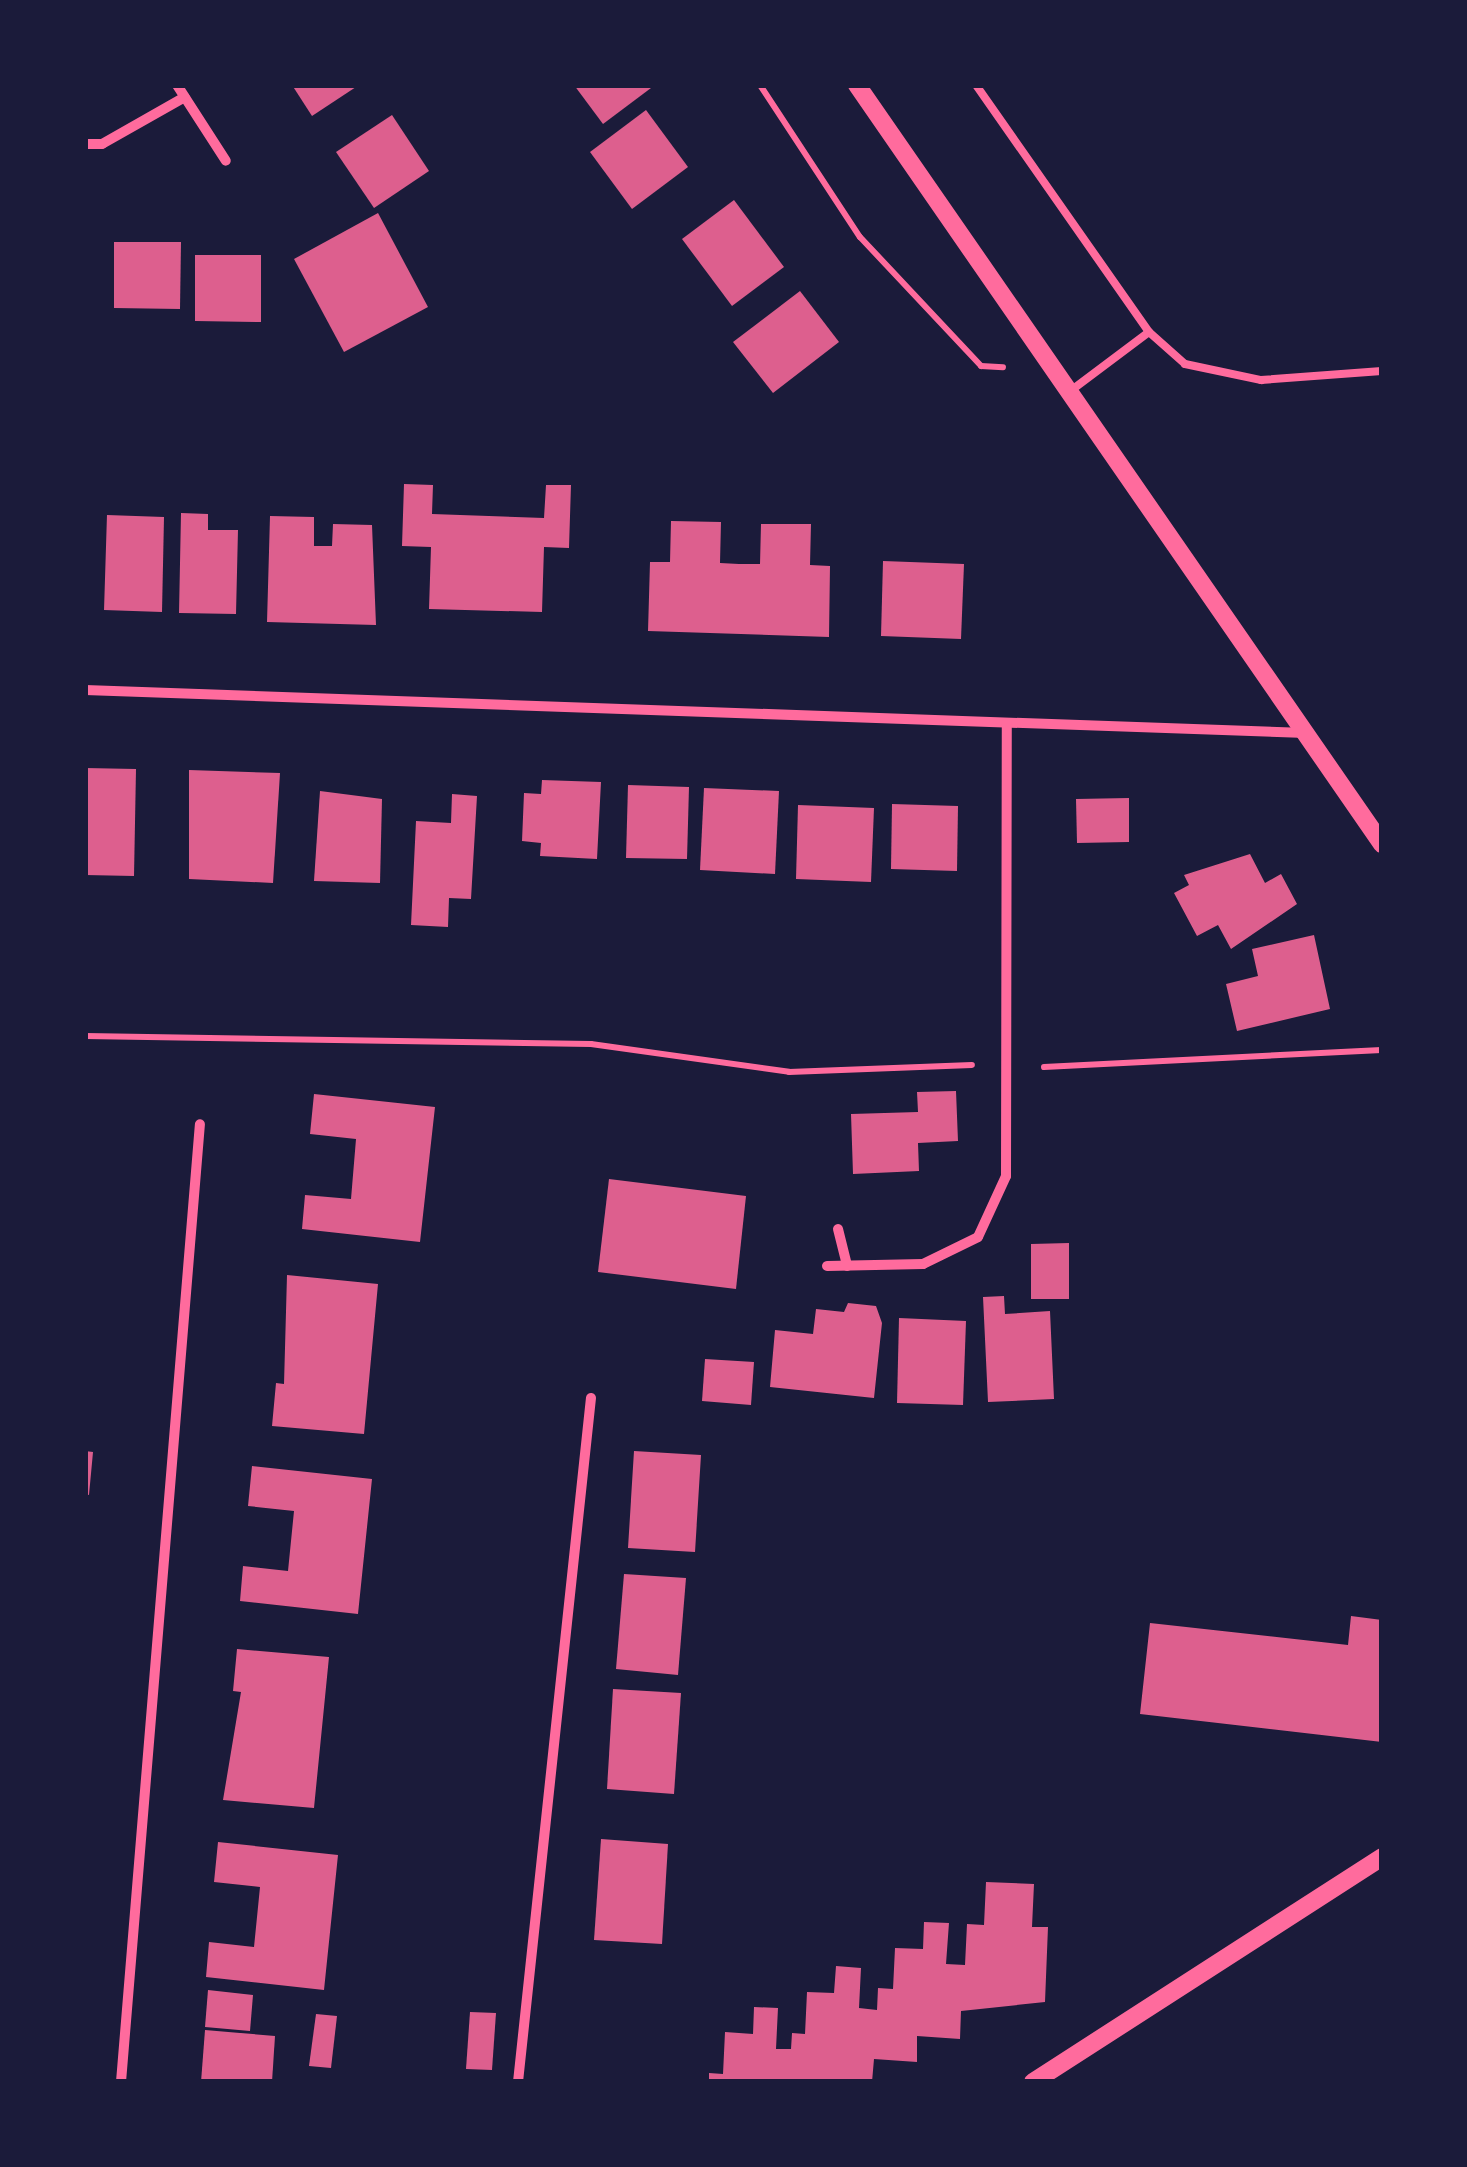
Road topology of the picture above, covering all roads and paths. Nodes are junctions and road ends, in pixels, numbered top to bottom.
1 (177, 85) edge
2 (760, 85) edge
3 (857, 85) edge
4 (976, 85) edge
5 (185, 97) junction
6 (85, 144) edge
7 (226, 161) dead end
8 (1148, 332) junction
9 (1054, 368) junction
10 (1382, 371) edge
11 (1069, 392) junction
12 (85, 690) edge
13 (1007, 723) junction
14 (1312, 733) junction
15 (1382, 844) edge
16 (85, 1036) edge
17 (1382, 1050) edge
18 (1003, 1064) junction
19 (200, 1124) dead end
20 (838, 1229) dead end
21 (827, 1266) dead end
22 (846, 1266) junction
23 (591, 1398) dead end
24 (1382, 1857) edge
25 (1045, 2078) edge
26 (121, 2082) edge
27 (518, 2082) edge

1 - 5 street
2 - 9 path
3 - 9 street
4 - 8 lane
5 - 6 street
5 - 7 street
8 - 10 lane
8 - 11 lane
9 - 11 street
11 - 14 street
12 - 13 street
13 - 14 street
13 - 18 street
14 - 15 street
16 - 18 path
17 - 18 path
18 - 22 street
19 - 26 street
20 - 22 street
21 - 22 street
23 - 27 street
24 - 25 street

